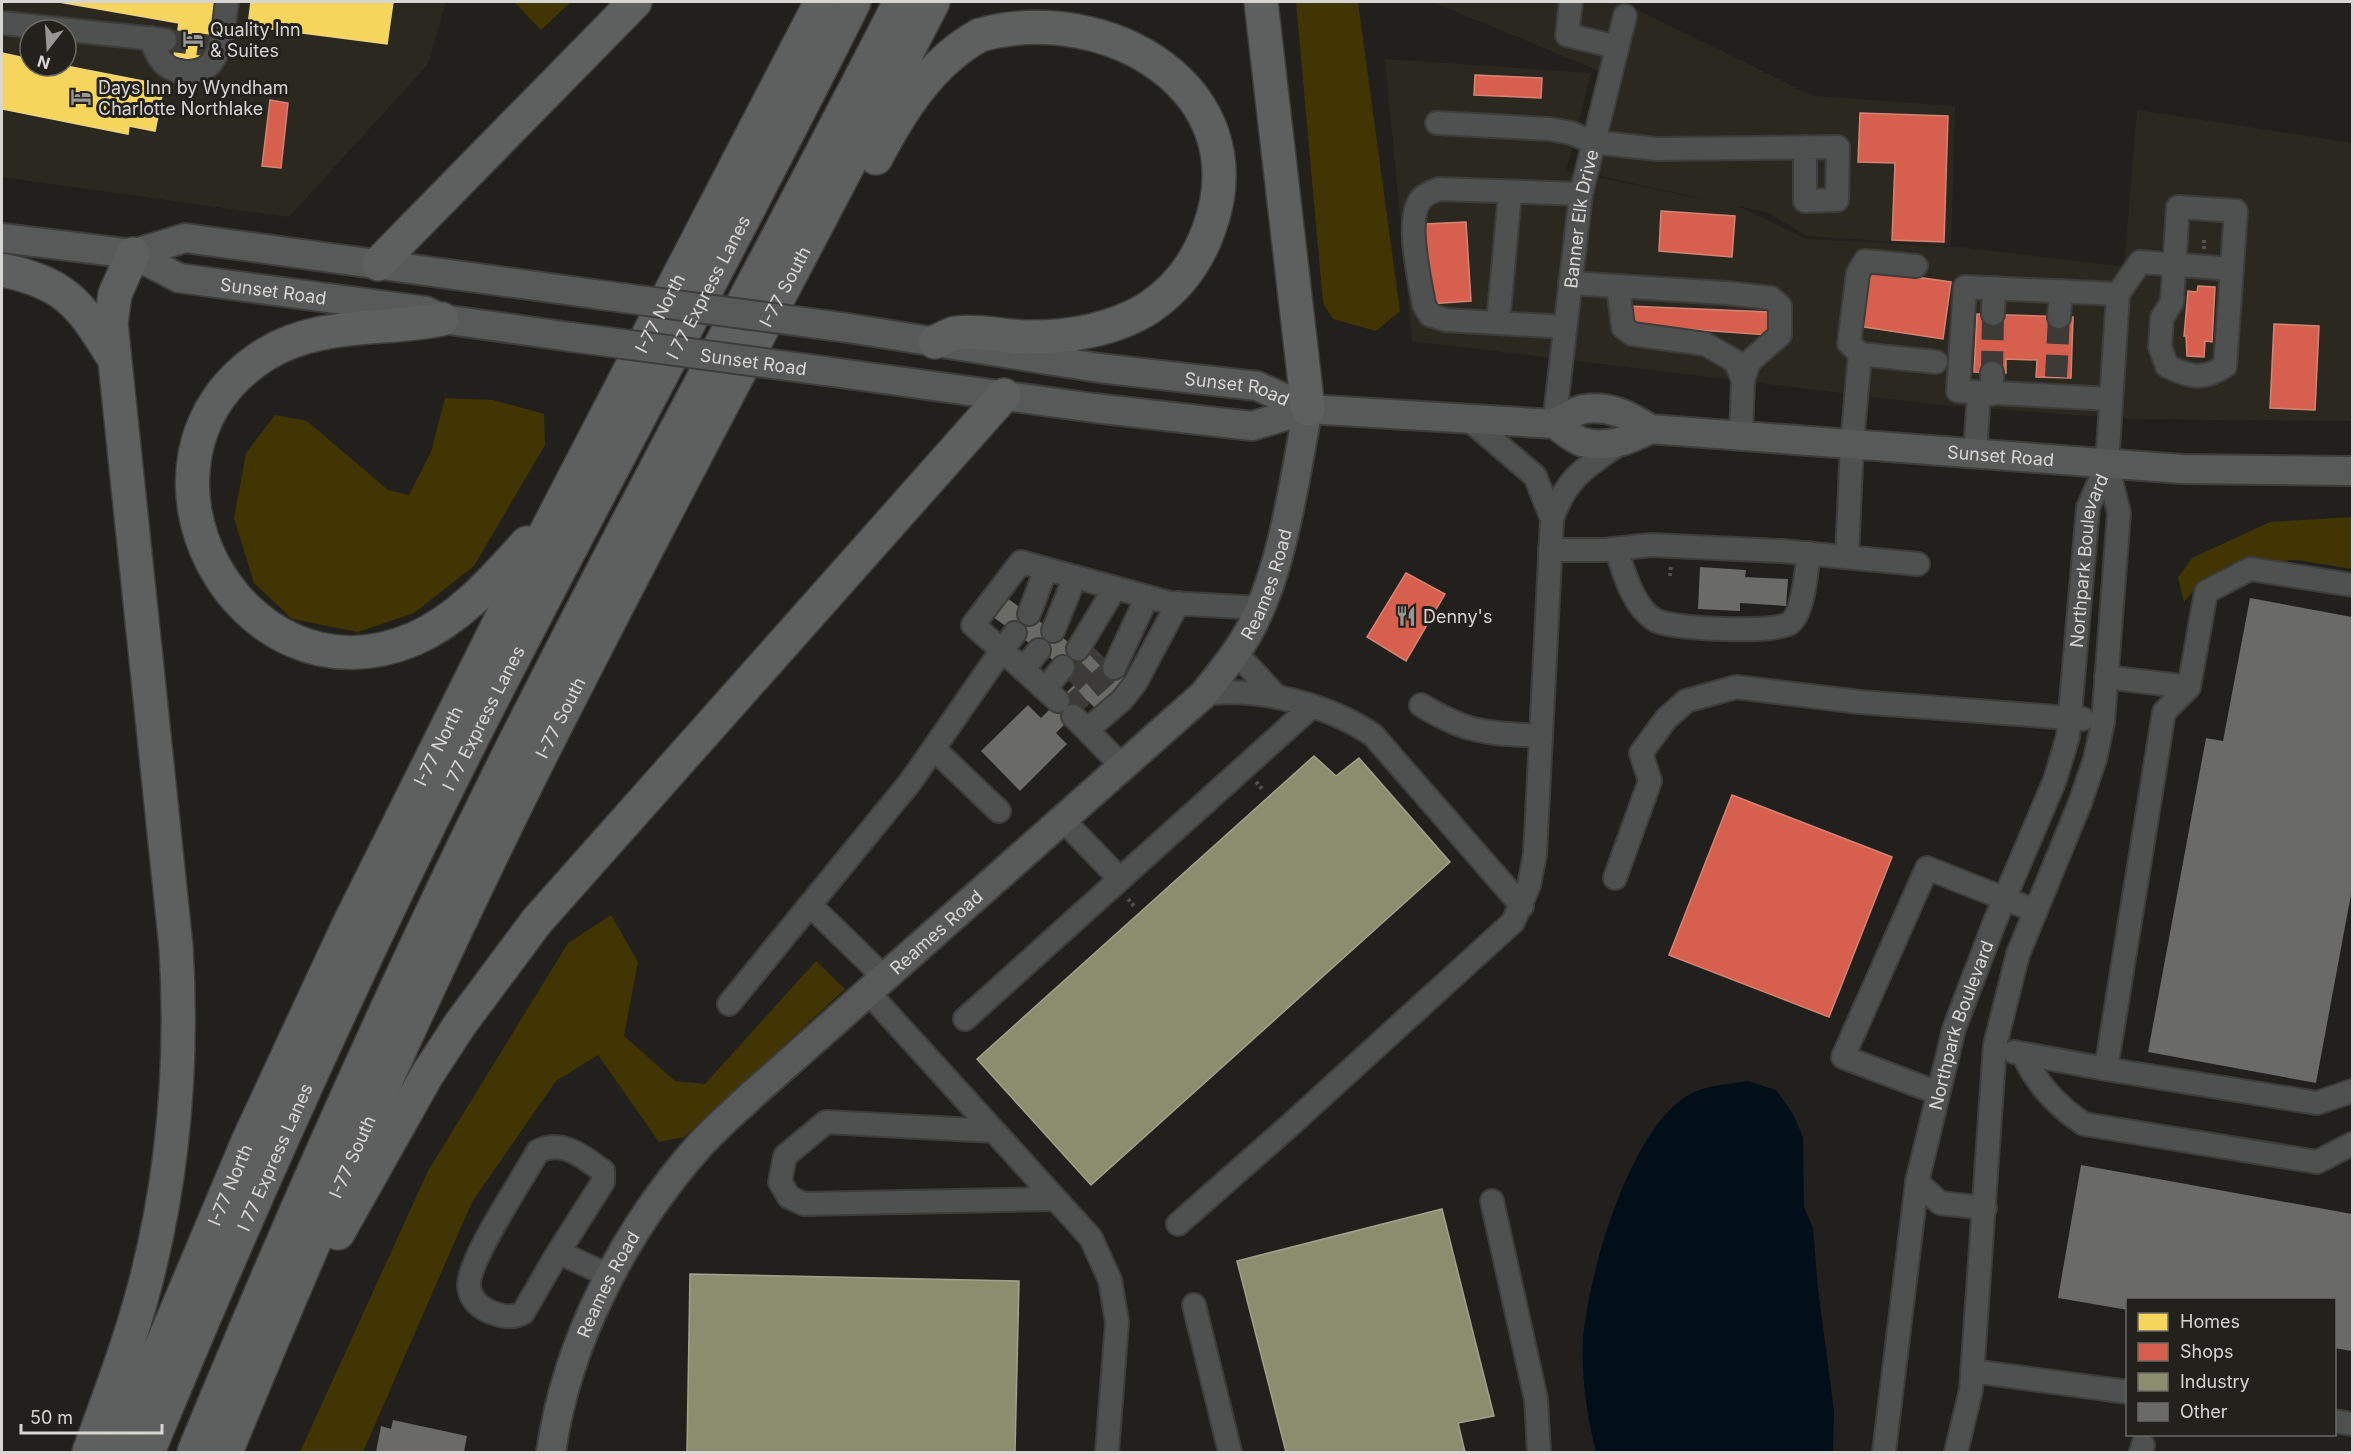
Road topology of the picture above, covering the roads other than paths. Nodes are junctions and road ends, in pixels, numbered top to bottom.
1 (227, 2) edge
2 (635, 2) edge
3 (822, 2) edge
4 (854, 2) edge
5 (900, 2) edge
6 (933, 2) edge
7 (1261, 2) edge
8 (1570, 2) edge
9 (1625, 16) dead end
10 (2, 23) edge
11 (1617, 47) junction
12 (1437, 123) dead end
13 (1592, 142) junction
14 (1805, 147) dead end
15 (1510, 193) junction
16 (1581, 194) junction
17 (818, 218) junction
18 (2, 238) edge
19 (133, 254) junction
20 (378, 264) junction
21 (2174, 265) junction
22 (1916, 266) dead end
23 (2, 270) edge
24 (2231, 280) junction
25 (1570, 284) junction
26 (1618, 286) junction
27 (1994, 288) junction
28 (2061, 291) junction
29 (2118, 294) junction
30 (1993, 314) tunnel mouth
31 (2059, 317) tunnel mouth
32 (442, 319) junction
33 (1498, 323) junction
34 (1565, 327) junction
35 (935, 342) junction
36 (1860, 354) junction
37 (114, 358) junction
38 (1936, 362) dead end
39 (1743, 380) junction
40 (1988, 387) junction
41 (1004, 395) junction
42 (2111, 399) junction
43 (1308, 409) junction
44 (1467, 418) junction
45 (1554, 424) junction
46 (1650, 429) junction
47 (1741, 436) junction
48 (1620, 444) junction
49 (1852, 444) junction
50 (1975, 454) junction
51 (2107, 464) junction
52 (2352, 471) edge
53 (557, 511) junction
54 (1552, 519) junction
55 (1616, 549) junction
56 (1550, 550) junction
57 (1809, 553) junction
58 (1847, 557) junction
59 (1918, 564) dead end
60 (1046, 569) junction
61 (1075, 577) junction
62 (2352, 585) edge
63 (1115, 588) junction
64 (1148, 597) junction
65 (1178, 603) junction
66 (1260, 608) junction
67 (1029, 614) dead end
68 (1053, 631) dead end
69 (1009, 641) junction
70 (1078, 649) tunnel mouth
71 (1039, 650) dead end
72 (1236, 653) junction
73 (1107, 661) tunnel mouth
74 (1024, 668) junction
75 (2106, 677) junction
76 (2189, 687) junction
77 (1204, 694) junction
78 (1276, 696) junction
79 (1065, 697) junction
80 (1421, 705) dead end
81 (1310, 708) junction
82 (2070, 717) junction
83 (2103, 722) junction
84 (1541, 736) junction
85 (934, 749) junction
86 (1123, 767) junction
87 (999, 811) dead end
88 (1063, 820) junction
89 (1615, 878) dead end
90 (1120, 879) junction
91 (2005, 898) junction
92 (810, 905) junction
93 (1522, 906) junction
94 (2036, 911) junction
95 (877, 985) junction
96 (729, 1004) dead end
97 (965, 1019) dead end
98 (1995, 1045) junction
99 (2024, 1056) junction
100 (2106, 1069) junction
101 (2352, 1091) edge
102 (1938, 1093) junction
103 (994, 1131) junction
104 (2352, 1144) edge
105 (1917, 1182) junction
106 (1056, 1199) junction
107 (1492, 1201) dead end
108 (1985, 1208) junction
109 (1178, 1224) dead end
110 (556, 1256) junction
111 (610, 1276) junction
112 (1194, 1305) dead end
113 (1972, 1371) junction
114 (258, 1373) junction
115 (2126, 1392) edge
116 (2336, 1421) edge
117 (2352, 1424) edge
118 (89, 1452) edge
119 (117, 1452) edge
120 (148, 1452) edge
121 (194, 1452) edge
122 (226, 1452) edge
123 (551, 1452) edge
124 (1107, 1452) edge
125 (1230, 1452) edge
126 (1539, 1452) edge
127 (1884, 1452) edge
128 (1956, 1452) edge

1 - 10 street
2 - 20 highway
3 - 53 highway, I-77 North
4 - 120 highway, I 77 Express Lanes
5 - 121 highway
6 - 17 highway, I-77 South
7 - 43 highway
8 - 11 street
9 - 11 street, Banner Elk Drive
11 - 13 street, Banner Elk Drive
12 - 13 street
13 - 14 street
13 - 16 street, Banner Elk Drive
15 - 16 street
15 - 33 street
15 - 33 street
16 - 25 street, Banner Elk Drive
17 - 35 highway
17 - 114 highway, I-77 South
18 - 19 main road, Sunset Road
19 - 20 main road, Sunset Road
19 - 32 main road, Sunset Road
19 - 37 highway
20 - 35 main road, Sunset Road, bridge
21 - 24 street
21 - 24 street
21 - 24 street
21 - 29 street
22 - 36 street
23 - 37 highway
25 - 26 street
25 - 34 street, Banner Elk Drive
26 - 39 street
26 - 39 street
27 - 28 street
27 - 30 street
27 - 40 street
28 - 29 street
28 - 31 street
29 - 42 street
32 - 41 main road, Sunset Road, bridge
32 - 53 highway
33 - 34 street
34 - 45 street, Banner Elk Drive
35 - 43 main road, Sunset Road
36 - 38 street
36 - 49 street
37 - 118 highway
39 - 47 street
40 - 42 street
40 - 50 street
41 - 43 main road, Sunset Road
41 - 114 highway
42 - 51 street
43 - 44 main road, Sunset Road
43 - 66 main road, Reames Road
44 - 45 main road, Sunset Road
44 - 54 street
45 - 46 main road, Sunset Road
45 - 48 main road, Sunset Road
46 - 47 main road, Sunset Road
46 - 48 main road, Sunset Road
47 - 49 main road, Sunset Road
48 - 54 street
49 - 50 main road, Sunset Road
49 - 58 street
50 - 51 main road, Sunset Road
51 - 52 main road, Sunset Road
51 - 75 street, Northpark Boulevard
51 - 82 street, Northpark Boulevard
53 - 119 highway, I-77 North
54 - 56 street
55 - 56 street
55 - 57 street
55 - 57 street
56 - 84 street
57 - 58 street
58 - 59 street
60 - 61 street
60 - 67 street
60 - 69 street
61 - 63 street
61 - 68 street
62 - 76 street
63 - 64 street
63 - 70 street
64 - 65 street
64 - 73 street
65 - 66 street
65 - 79 street
66 - 72 main road, Reames Road
69 - 74 street
69 - 85 street
71 - 74 street
72 - 77 main road, Reames Road
72 - 78 street
74 - 79 street
75 - 76 street
75 - 83 street, Northpark Boulevard
76 - 100 street
77 - 78 street
77 - 86 main road, Reames Road
78 - 81 street
79 - 86 street
80 - 84 street
81 - 90 street
81 - 93 street
82 - 83 street
82 - 89 street
82 - 91 street, Northpark Boulevard
83 - 94 street, Northpark Boulevard
84 - 93 street
85 - 87 street
85 - 92 street
86 - 88 main road, Reames Road
88 - 90 street
88 - 95 main road, Reames Road
90 - 97 street
91 - 94 street
91 - 102 street, Northpark Boulevard
91 - 102 street
92 - 95 street
92 - 96 street
93 - 109 street
94 - 98 street, Northpark Boulevard
95 - 103 street
95 - 111 main road, Reames Road
98 - 99 street
98 - 108 street, Northpark Boulevard
99 - 100 street
99 - 104 street
100 - 101 street
102 - 105 street, Northpark Boulevard
103 - 106 street
103 - 106 street
105 - 108 street
105 - 127 street, Northpark Boulevard
106 - 124 street
107 - 126 street
108 - 113 street, Northpark Boulevard
110 - 110 street
110 - 111 street
111 - 123 main road, Reames Road
112 - 125 street
113 - 115 street
113 - 128 street, Northpark Boulevard
114 - 122 highway, I-77 South
116 - 117 street

